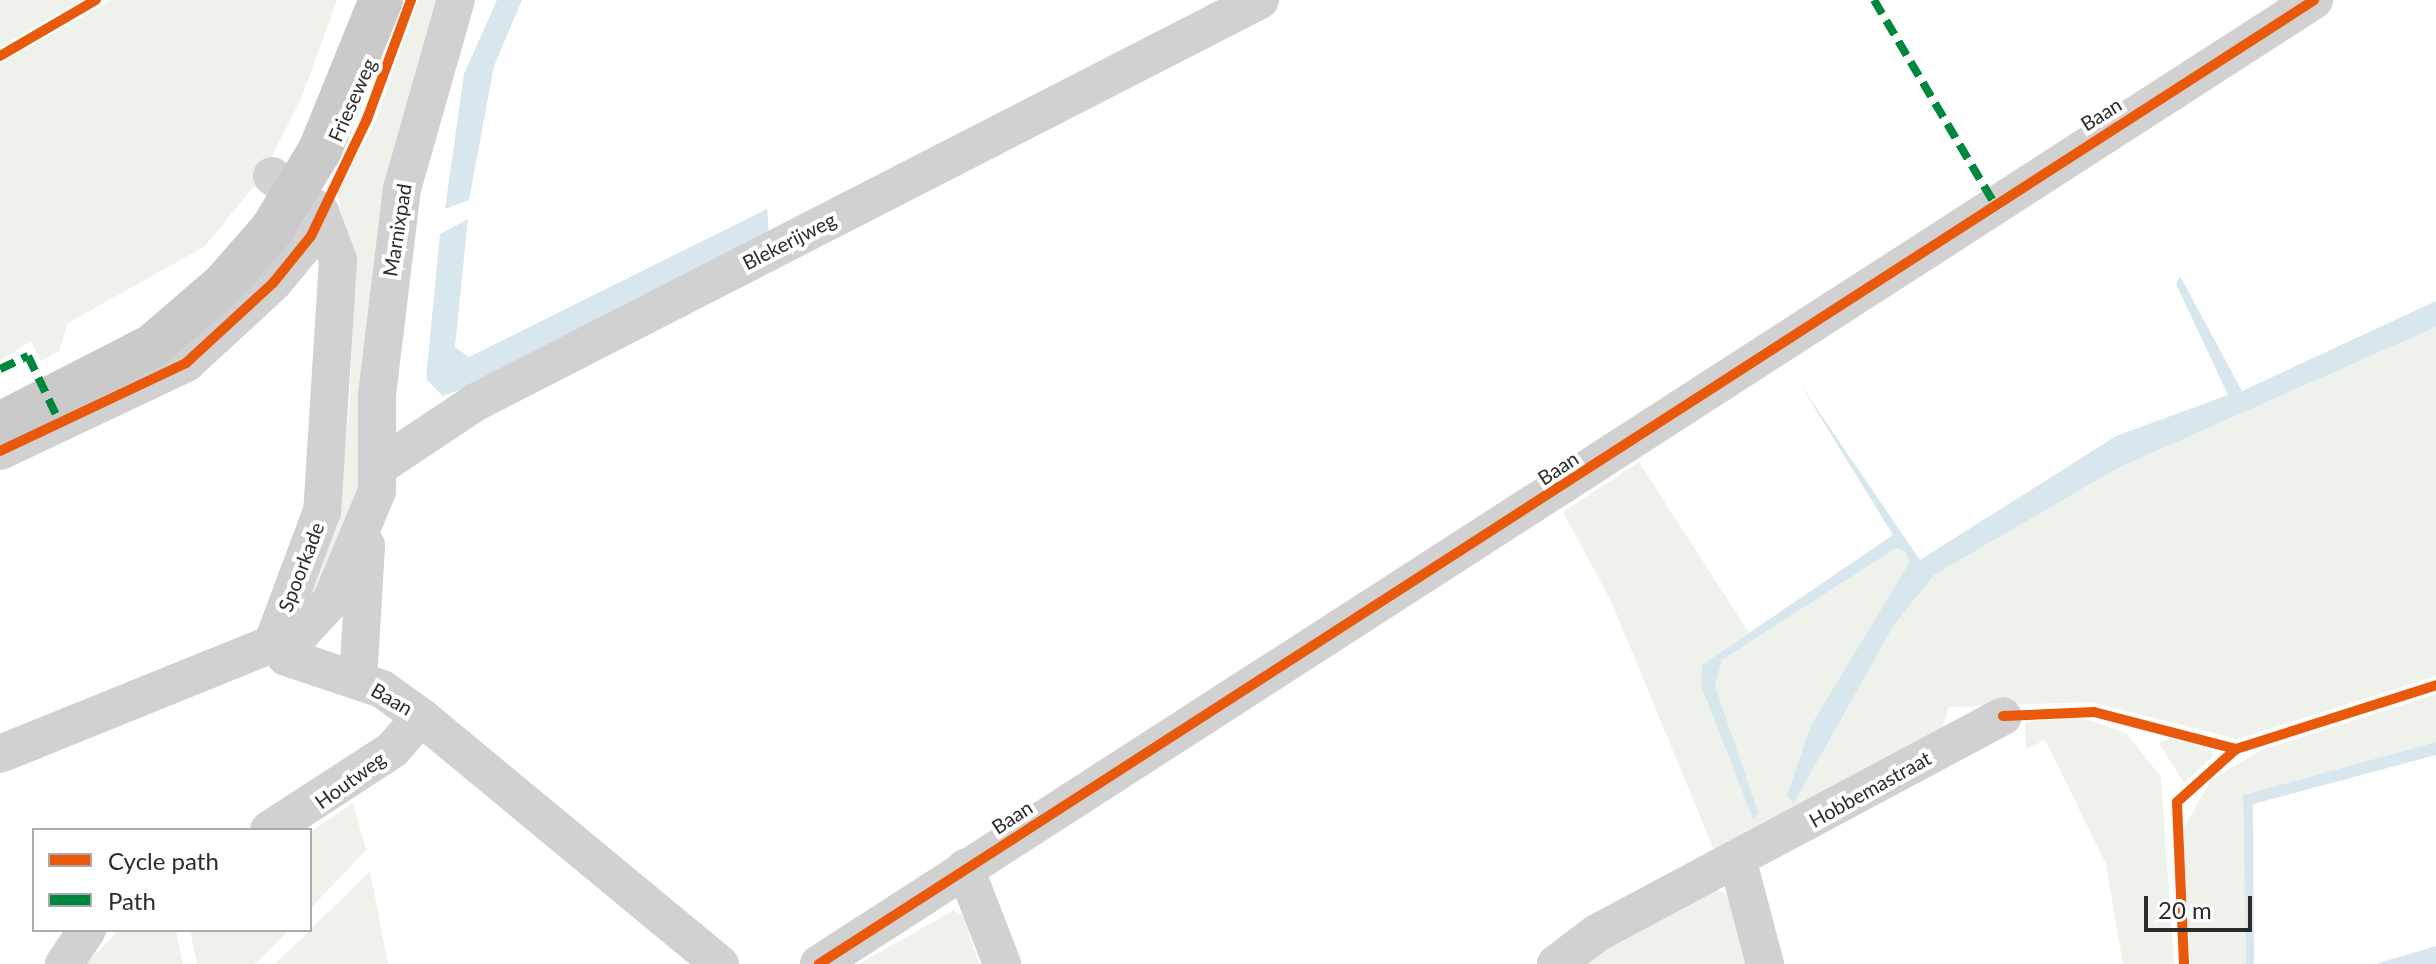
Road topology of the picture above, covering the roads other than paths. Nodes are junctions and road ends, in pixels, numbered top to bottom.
1 (351, 0) edge
2 (381, 0) edge
3 (456, 0) edge
4 (1260, 0) edge
5 (2314, 0) edge
6 (296, 194) junction
7 (118, 364) junction
8 (0, 393) edge
9 (0, 424) edge
10 (0, 451) edge
11 (380, 466) junction
12 (366, 526) junction
13 (273, 642) junction
14 (358, 681) junction
15 (2003, 716) dead end
16 (421, 717) junction
17 (0, 754) edge
18 (272, 828) edge
19 (1738, 862) junction
20 (965, 868) junction
21 (86, 932) edge
22 (64, 964) edge
23 (720, 964) edge
24 (819, 964) edge
25 (1002, 964) edge
26 (1556, 964) edge
27 (1765, 964) edge

1 - 6 main road, Frieseweg
2 - 6 main road, Frieseweg
3 - 11 street, Marnixpad
4 - 11 street, Blekerijweg
5 - 20 street, Baan
6 - 7 main road
6 - 13 street, Spoorkade
7 - 8 main road
7 - 9 main road
7 - 10 street
11 - 12 street
12 - 13 street
12 - 14 street
13 - 14 street, Baan
13 - 17 street
14 - 16 street, Baan
15 - 19 street, Hobbemastraat
16 - 18 street, Houtweg
16 - 23 street, Baan
19 - 26 street, Hobbemastraat
19 - 27 street
20 - 24 street, Baan
20 - 25 street
21 - 22 street

